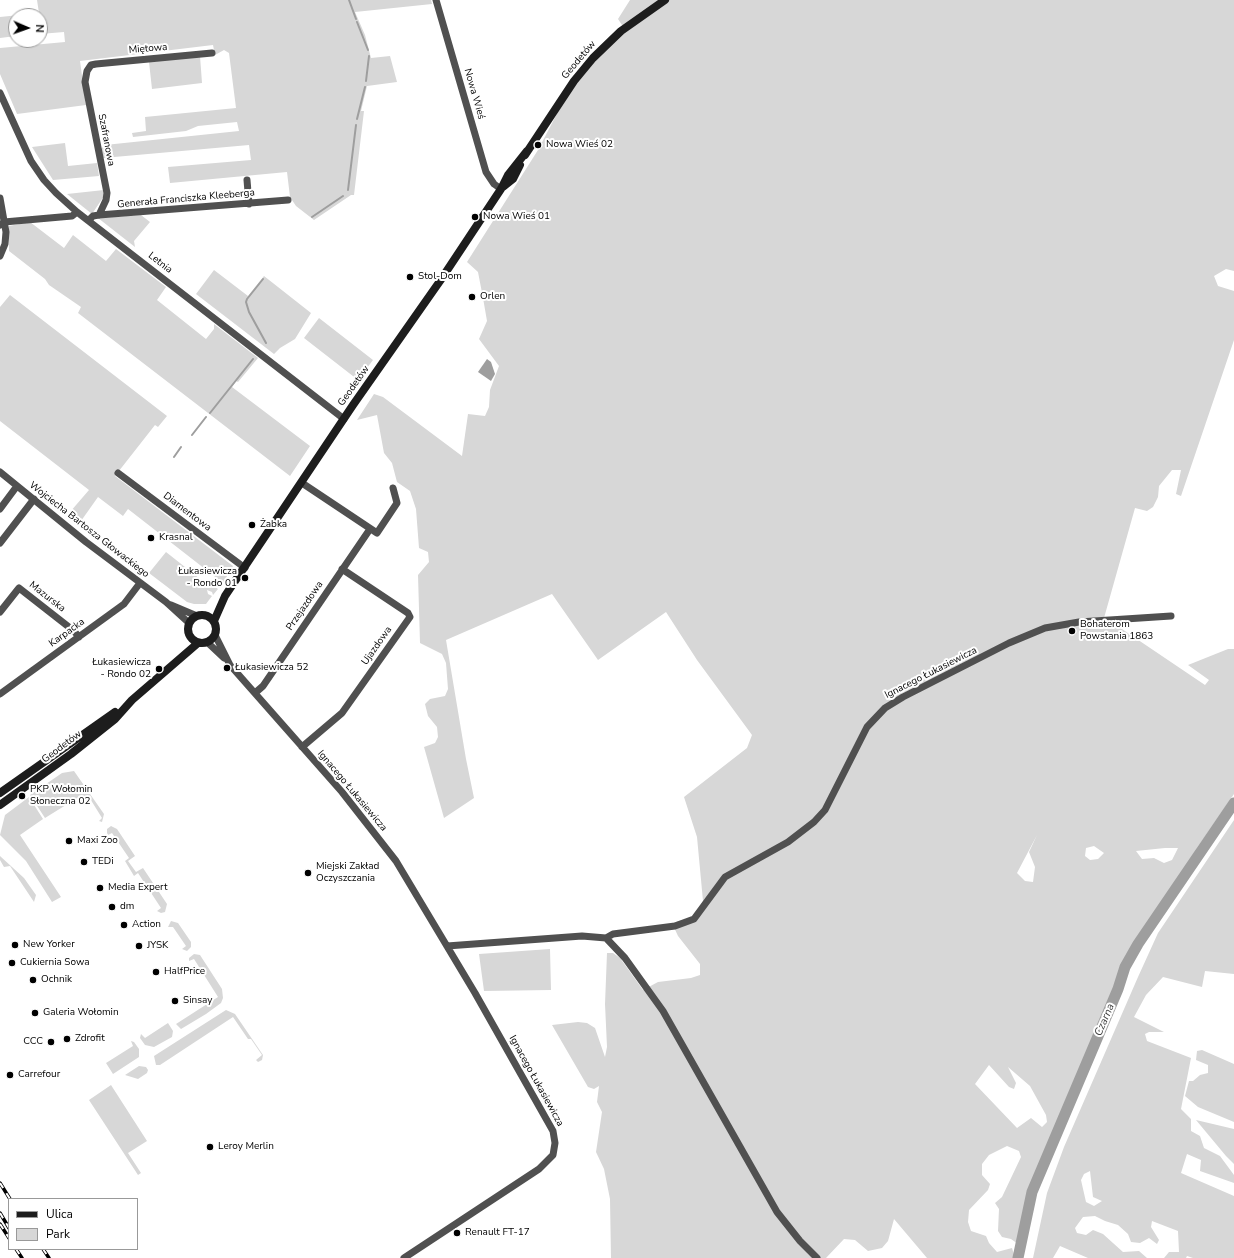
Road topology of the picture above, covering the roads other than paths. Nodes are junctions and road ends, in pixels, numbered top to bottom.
1 (436, 0) edge
2 (665, 0) edge
3 (212, 52) dead end
4 (89, 68) joint
5 (0, 93) edge
6 (247, 180) dead end
7 (502, 189) junction
8 (0, 198) edge
9 (288, 200) dead end
10 (249, 204) junction
11 (78, 212) junction
12 (99, 215) junction
13 (89, 220) junction
14 (2, 224) edge
15 (0, 256) edge
16 (344, 419) junction
17 (0, 472) edge
18 (118, 473) dead end
19 (302, 484) junction
20 (17, 486) junction
21 (394, 488) dead end
22 (34, 499) junction
23 (0, 509) edge
24 (370, 529) junction
25 (0, 543) edge
26 (245, 568) junction
27 (342, 569) junction
28 (140, 583) junction
29 (225, 596) junction
30 (166, 602) junction
31 (0, 612) edge
32 (201, 616) junction
33 (1171, 616) dead end
34 (214, 621) junction
35 (189, 623) junction
36 (215, 635) junction
37 (79, 637) junction
38 (191, 638) junction
39 (207, 642) junction
40 (198, 643) junction
41 (227, 661) junction
42 (175, 662) junction
43 (255, 693) junction
44 (0, 694) edge
45 (132, 700) junction
46 (302, 746) junction
47 (0, 793) edge
48 (0, 805) edge
49 (606, 938) junction
50 (447, 946) junction
51 (404, 1258) edge
52 (817, 1258) edge

1 - 7 street, Nowa Wieś
2 - 7 main road, Geodetów
3 - 4 street, Miętowa
4 - 12 street, Szafranowa
5 - 11 street, Letnia
6 - 10 street
7 - 16 main road, Geodetów
8 - 14 street
9 - 10 street, Generała Franciszka Kleeberga
10 - 12 street, Generała Franciszka Kleeberga
11 - 13 street, Letnia
11 - 14 street
12 - 13 street, Generała Franciszka Kleeberga
13 - 16 street, Letnia
14 - 15 street
16 - 19 main road, Geodetów
17 - 20 street, Wojciecha Bartosza Głowackiego
18 - 26 street, Diamentowa
19 - 24 street
19 - 26 main road, Geodetów
20 - 22 street, Wojciecha Bartosza Głowackiego
20 - 23 street
21 - 24 street
22 - 25 street
22 - 28 street, Wojciecha Bartosza Głowackiego
24 - 27 street, Przejazdowa
26 - 29 main road, Geodetów
27 - 43 street, Przejazdowa
27 - 46 street, Ujazdowa
28 - 30 street, Wojciecha Bartosza Głowackiego
28 - 37 street, Karpacka
29 - 32 main road, Geodetów
29 - 34 main road, Geodetów
30 - 32 street, Wojciecha Bartosza Głowackiego
30 - 35 street, Wojciecha Bartosza Głowackiego
31 - 37 street, Mazurska
32 - 34 main road
32 - 35 main road
33 - 49 street, Ignacego Łukasiewicza
34 - 36 main road
35 - 38 main road
36 - 39 main road
36 - 41 street, Ignacego Łukasiewicza
37 - 44 street, Karpacka
38 - 40 main road
38 - 42 main road, Geodetów
39 - 40 main road
39 - 41 street, Ignacego Łukasiewicza
40 - 42 main road, Geodetów
41 - 43 street, Ignacego Łukasiewicza
42 - 45 main road, Geodetów
43 - 46 street, Ignacego Łukasiewicza
45 - 47 main road, Geodetów
45 - 48 main road, Geodetów
46 - 50 street, Ignacego Łukasiewicza
49 - 50 street, Ignacego Łukasiewicza
49 - 52 street
50 - 51 street, Ignacego Łukasiewicza

